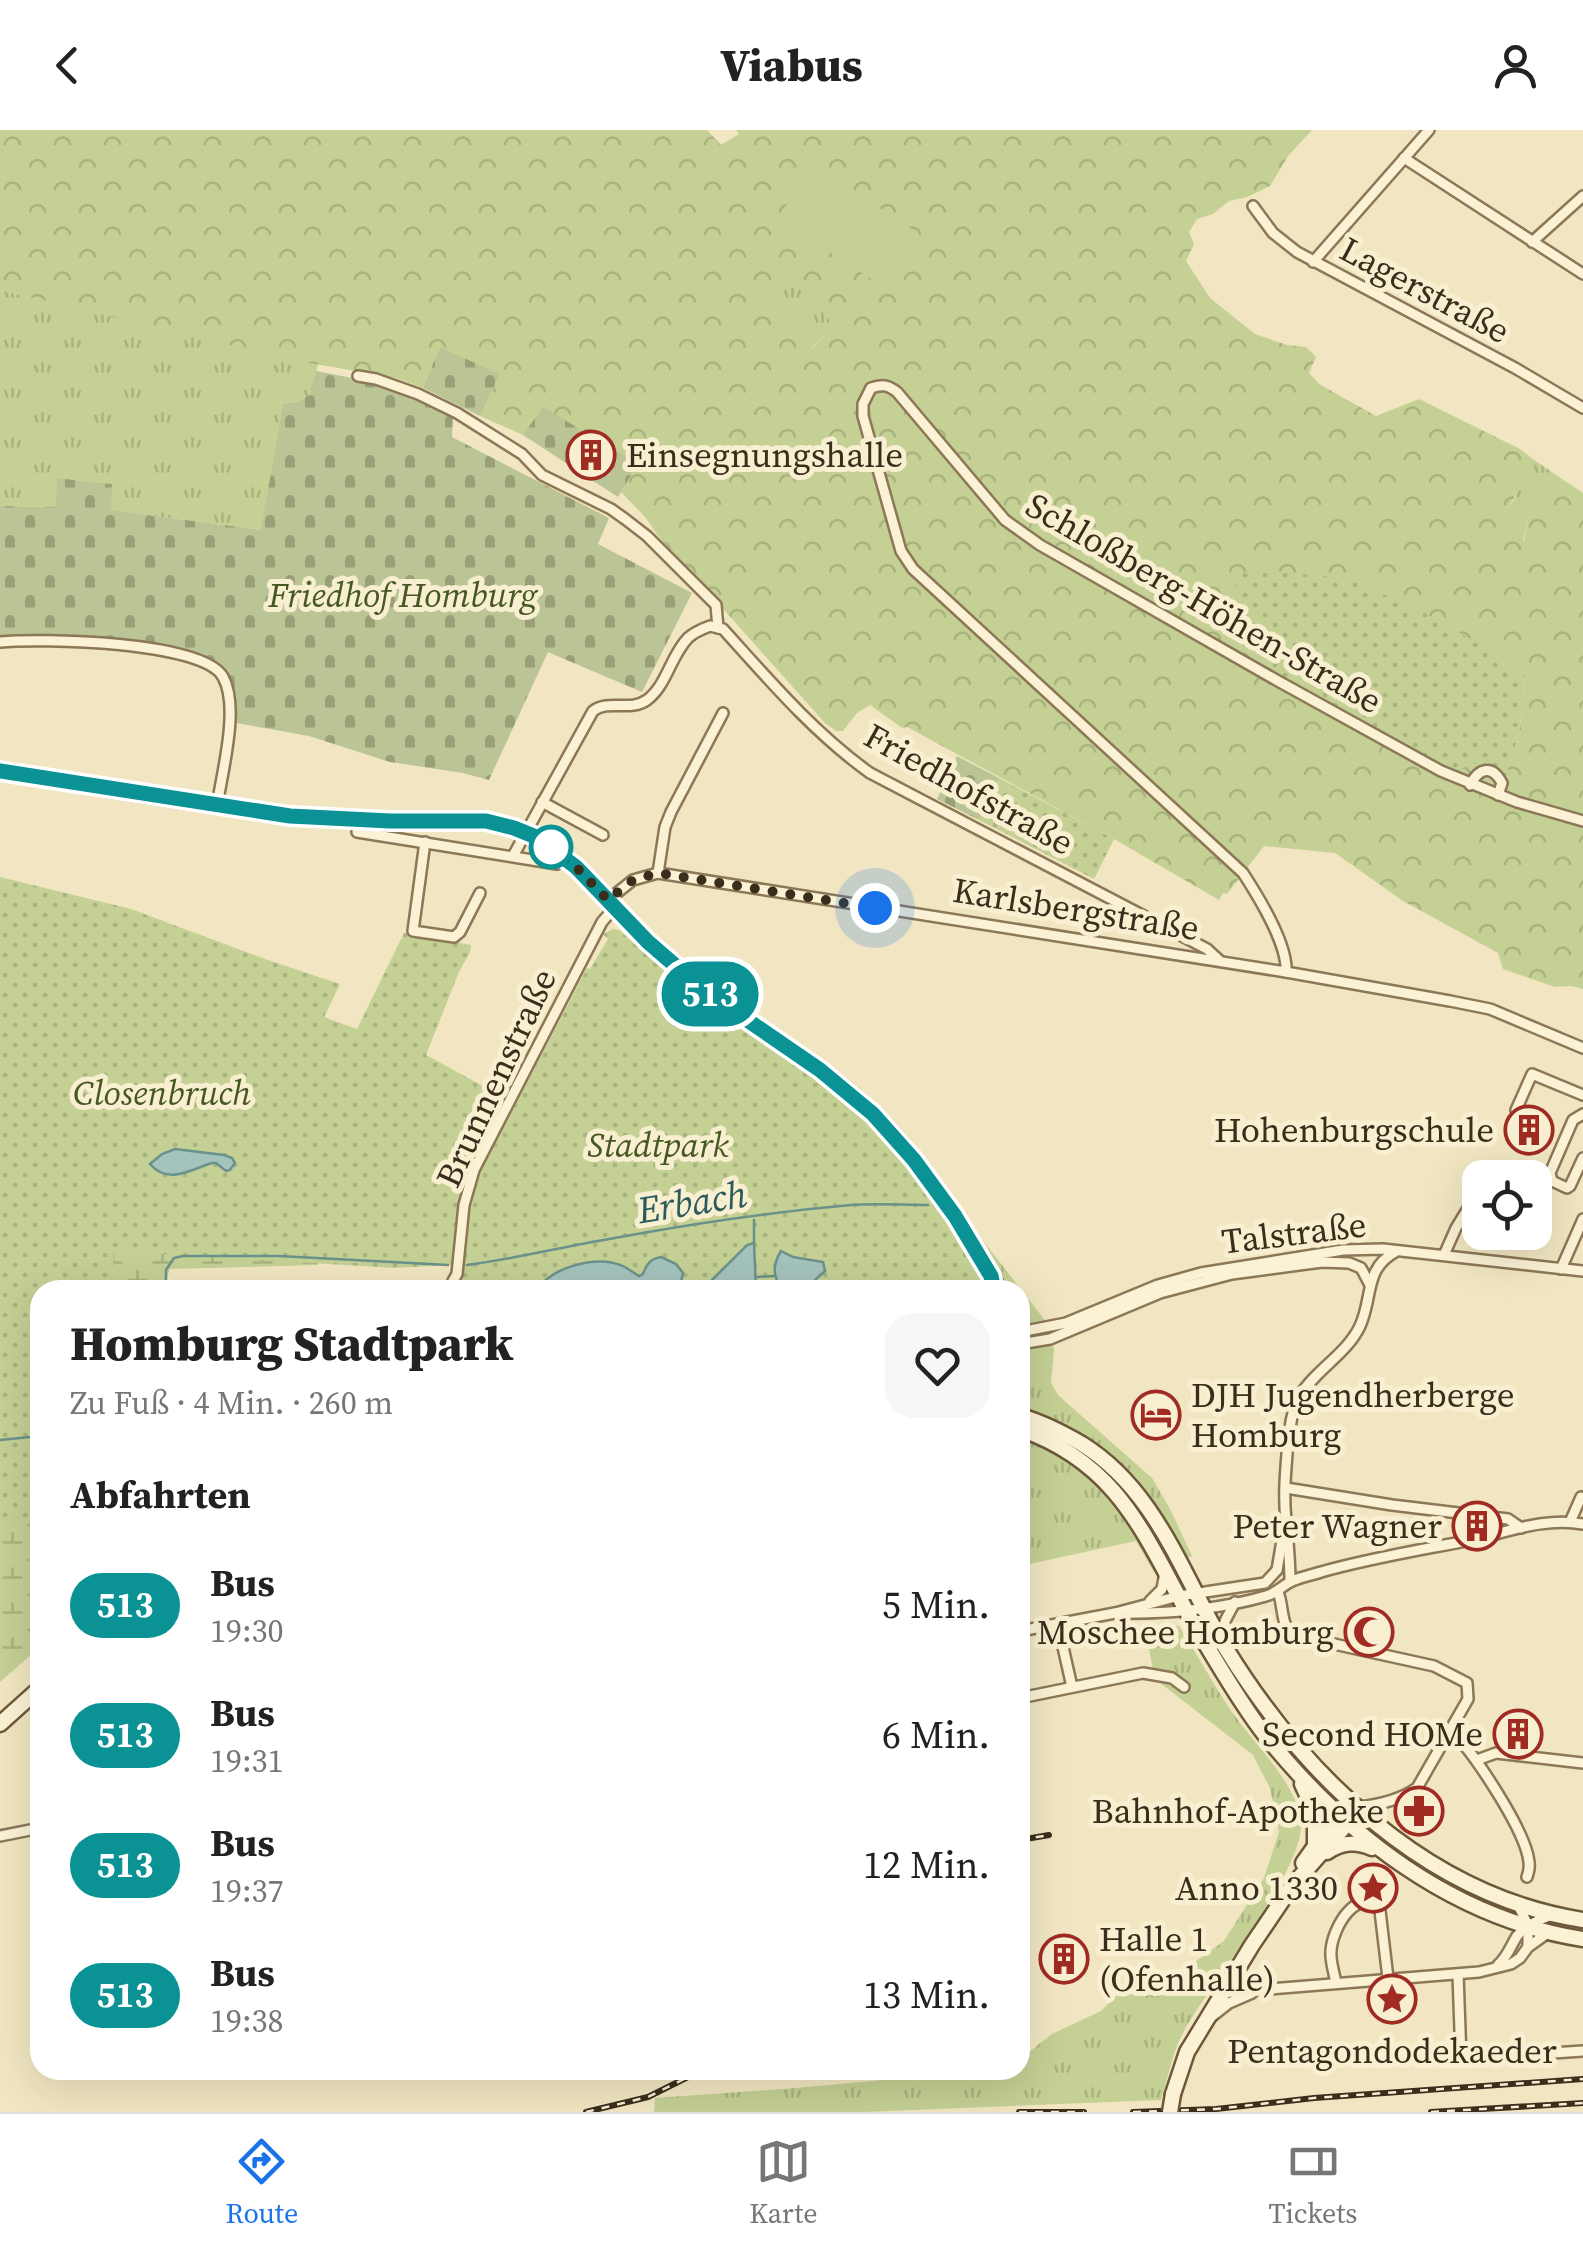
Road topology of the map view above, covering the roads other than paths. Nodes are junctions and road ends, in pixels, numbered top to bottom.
1 (1429, 130) edge
2 (1404, 158) junction
3 (1583, 196) edge
4 (1254, 206) dead end
5 (1532, 242) junction
6 (1313, 262) junction
7 (1583, 274) edge
8 (358, 376) dead end
9 (1583, 408) edge
10 (718, 628) junction
11 (0, 642) edge
12 (723, 713) dead end
13 (0, 771) edge
14 (1470, 784) junction
15 (1498, 795) junction
16 (542, 802) junction
17 (217, 806) junction
18 (1583, 821) edge
19 (390, 829) junction
20 (357, 832) dead end
21 (525, 832) junction
22 (602, 834) dead end
23 (425, 842) junction
24 (513, 856) junction
25 (556, 864) dead end
26 (658, 873) junction
27 (480, 893) dead end
28 (611, 904) junction
29 (1221, 962) junction
30 (1286, 972) junction
31 (1583, 1048) edge
32 (1583, 1095) edge
33 (1516, 1110) dead end
34 (1583, 1114) edge
35 (1583, 1158) edge
36 (1552, 1169) edge
37 (1552, 1181) edge
38 (1462, 1218) edge
39 (1583, 1218) edge
40 (1395, 1252) junction
41 (1444, 1256) junction
42 (1562, 1269) junction
43 (1583, 1271) edge
44 (454, 1280) edge
45 (992, 1280) edge
46 (1370, 1285) junction
47 (1030, 1330) edge
48 (1030, 1342) edge
49 (1030, 1418) edge
50 (1030, 1432) edge
51 (1286, 1488) junction
52 (1582, 1497) edge
53 (1286, 1519) junction
54 (1570, 1522) junction
55 (1583, 1524) edge
56 (1521, 1528) junction
57 (1166, 1569) junction
58 (1278, 1570) junction
59 (1290, 1576) junction
60 (1278, 1592) junction
61 (1198, 1593) junction
62 (1236, 1602) junction
63 (1183, 1604) junction
64 (1142, 1605) junction
65 (1205, 1608) junction
66 (1115, 1614) junction
67 (1058, 1625) junction
68 (1030, 1630) edge
69 (1225, 1646) junction
70 (1072, 1687) junction
71 (1184, 1687) dead end
72 (1030, 1696) edge
73 (30, 1697) edge
74 (0, 1724) edge
75 (1451, 1730) junction
76 (1477, 1760) junction
77 (1583, 1763) edge
78 (1293, 1768) junction
79 (1358, 1807) junction
80 (1344, 1819) junction
81 (30, 1830) edge
82 (0, 1836) edge
83 (1315, 1845) junction
84 (1386, 1854) junction
85 (1311, 1866) junction
86 (1527, 1877) dead end
87 (1292, 1886) junction
88 (1517, 1903) junction
89 (1554, 1914) junction
90 (1504, 1918) junction
91 (1583, 1920) edge
92 (1528, 1925) junction
93 (1549, 1932) junction
94 (1583, 1939) edge
95 (1514, 1944) junction
96 (1528, 1946) junction
97 (1492, 1969) junction
98 (1458, 1974) junction
99 (1388, 1978) junction
100 (1336, 1983) junction
101 (1260, 1990) junction
102 (1221, 1993) junction
103 (1204, 2023) junction
104 (1583, 2051) edge
105 (1170, 2112) edge

1 - 2 street
2 - 5 street
2 - 6 street
3 - 5 street
4 - 6 street, Lagerstraße
5 - 7 street
6 - 9 street, Lagerstraße
8 - 10 street, Friedhofstraße
10 - 16 street
10 - 29 street, Friedhofstraße
11 - 17 street
12 - 26 street
13 - 17 main road
14 - 15 street, Schloßberg-Höhen-Straße
14 - 15 street
14 - 30 street, Schloßberg-Höhen-Straße
15 - 18 street, Schloßberg-Höhen-Straße
16 - 21 street
16 - 22 street
17 - 19 main road
19 - 20 street
19 - 21 main road
19 - 23 street
21 - 24 street
21 - 28 main road
23 - 24 street
23 - 27 street
24 - 25 street
26 - 28 street
26 - 29 street, Karlsbergstraße
28 - 44 street, Brunnenstraße
28 - 45 main road
29 - 30 street, Karlsbergstraße
30 - 31 street, Karlsbergstraße
32 - 33 street
34 - 36 street
35 - 37 street
38 - 41 street
39 - 42 street
40 - 41 street, Talstraße
40 - 46 street
40 - 47 street, Talstraße
41 - 42 street, Talstraße
42 - 43 street, Talstraße
46 - 48 street, Talstraße
46 - 51 street
49 - 61 main road
50 - 57 main road
51 - 53 street
51 - 56 street
52 - 54 street
53 - 58 street
53 - 59 street
54 - 55 street
54 - 56 street
56 - 59 street
57 - 63 main road
57 - 64 street
58 - 59 street
58 - 61 street
59 - 60 street
60 - 62 street
60 - 75 street
61 - 63 street
61 - 65 main road
62 - 65 street
62 - 69 street
63 - 64 street
63 - 65 street
63 - 66 street
63 - 78 main road
64 - 66 street
65 - 69 main road
66 - 67 street
67 - 68 street
67 - 70 street
69 - 79 main road
70 - 71 street
70 - 72 street
73 - 74 main road
75 - 76 street
75 - 79 street
76 - 77 street
76 - 86 street
78 - 80 main road
78 - 83 main road
79 - 80 main road
79 - 88 main road
80 - 83 main road
80 - 84 main road
80 - 85 main road
81 - 82 street
83 - 87 main road
84 - 85 main road
84 - 90 main road
85 - 87 main road
87 - 102 main road
88 - 89 main road
88 - 92 street
89 - 91 main road
89 - 92 street
90 - 92 main road
90 - 95 street
92 - 93 main road
92 - 95 street
92 - 96 street
93 - 94 main road
93 - 96 street
95 - 97 street
96 - 97 street
97 - 98 street
98 - 99 street
98 - 104 street
99 - 100 street
99 - 100 street
100 - 101 street
101 - 102 street
101 - 103 street
102 - 103 main road
103 - 105 main road, bridge

